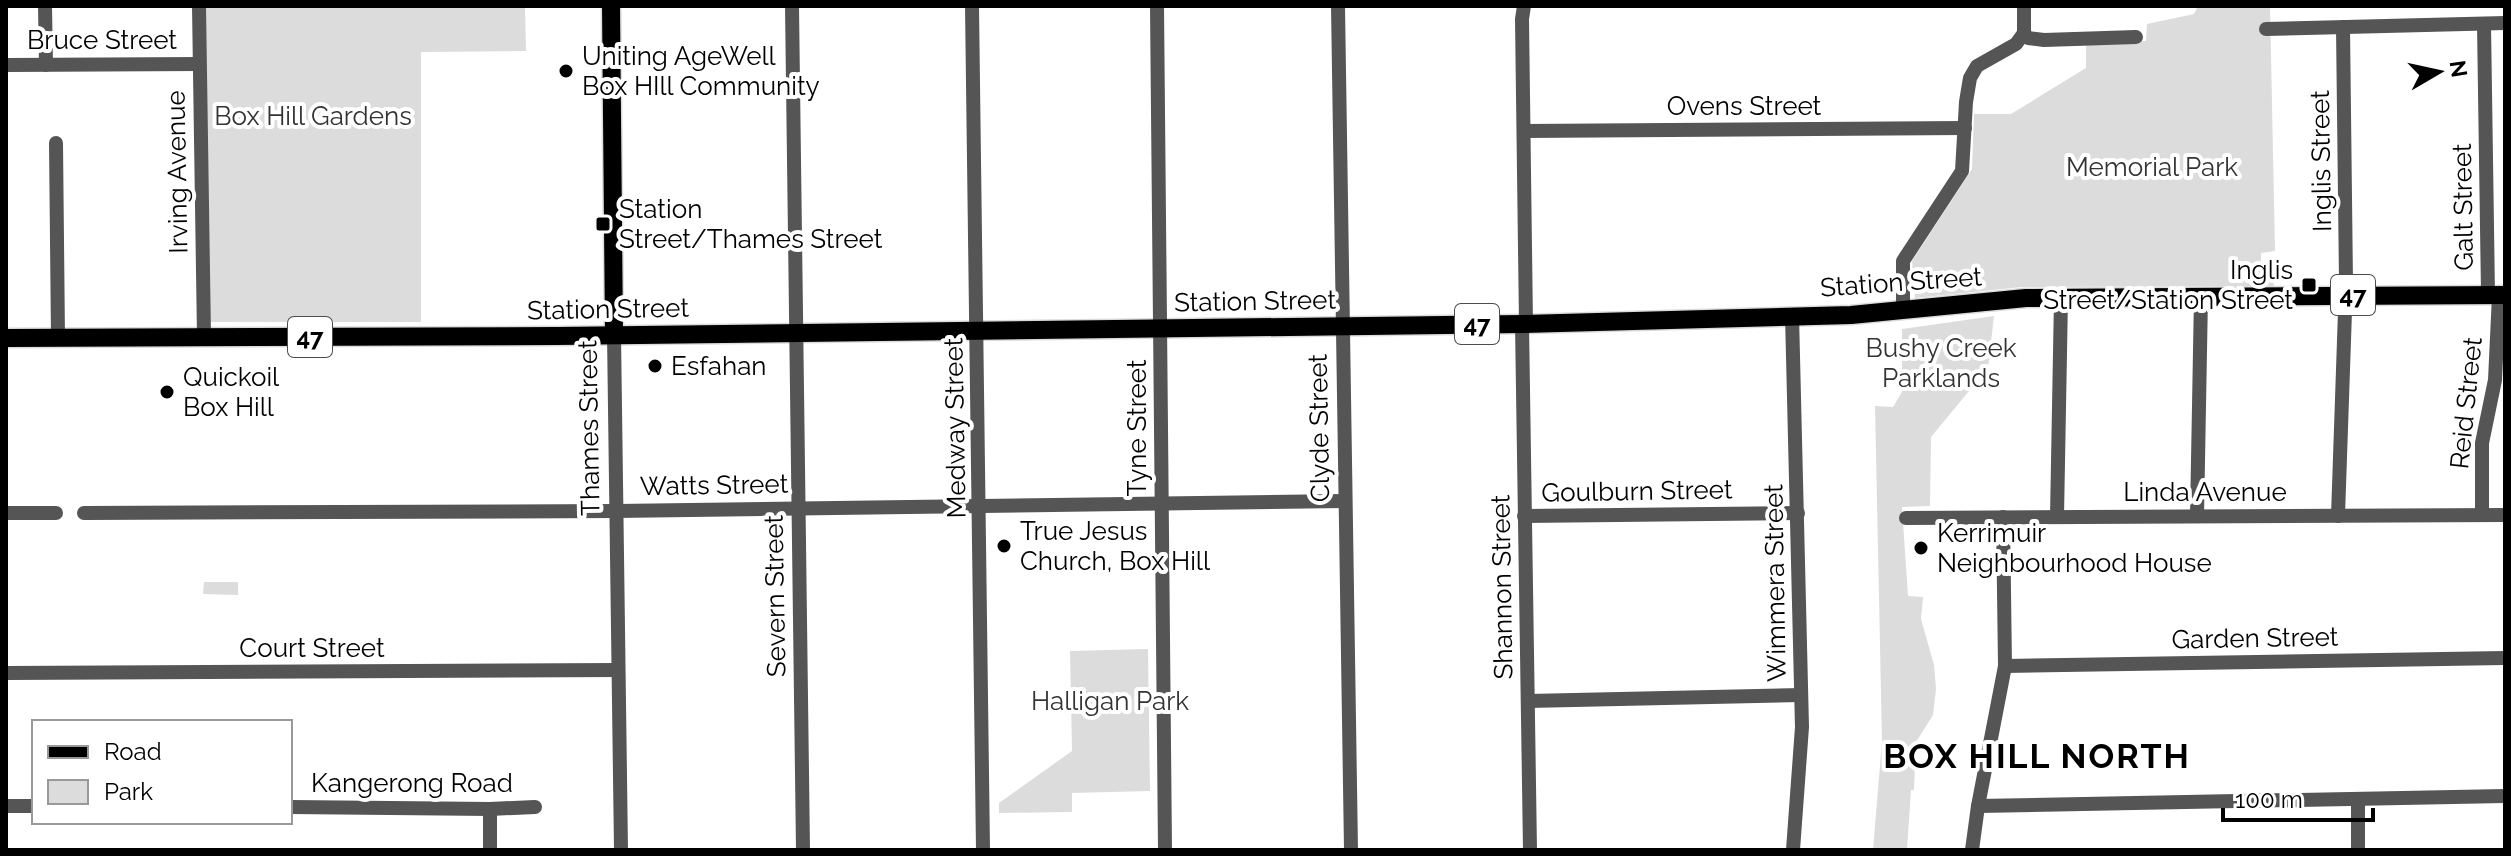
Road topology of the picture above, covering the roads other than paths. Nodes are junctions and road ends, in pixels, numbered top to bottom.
1 (45, 6) edge
2 (199, 6) edge
3 (611, 6) edge
4 (792, 6) edge
5 (972, 6) edge
6 (1157, 6) edge
7 (1338, 6) edge
8 (1524, 6) edge
9 (2024, 6) edge
10 (2505, 23) edge
11 (2484, 24) junction
12 (2343, 27) junction
13 (2266, 29) dead end
14 (2024, 33) junction
15 (2136, 37) dead end
16 (199, 64) junction
17 (6, 65) edge
18 (46, 65) junction
19 (1965, 128) junction
20 (1524, 131) junction
21 (56, 143) dead end
22 (2345, 295) junction
23 (2497, 295) edge
24 (2201, 296) junction
25 (2061, 298) junction
26 (1903, 310) junction
27 (1792, 315) junction
28 (1524, 324) junction
29 (1342, 325) junction
30 (1161, 329) junction
31 (978, 330) junction
32 (796, 332) junction
33 (614, 334) junction
34 (204, 337) junction
35 (6, 338) edge
36 (58, 338) junction
37 (1344, 501) junction
38 (1162, 504) junction
39 (980, 506) junction
40 (797, 508) junction
41 (616, 511) junction
42 (6, 513) edge
43 (56, 513) dead end
44 (84, 513) dead end
45 (1798, 513) junction
46 (2482, 515) junction
47 (2505, 515) edge
48 (1524, 516) junction
49 (2197, 516) junction
50 (2338, 516) junction
51 (2003, 517) junction
52 (2057, 517) junction
53 (1906, 518) dead end
54 (2505, 658) edge
55 (2005, 666) junction
56 (618, 670) junction
57 (6, 673) edge
58 (1801, 695) junction
59 (1528, 701) junction
60 (2505, 796) edge
61 (2358, 801) junction
62 (6, 806) edge
63 (32, 806) edge
64 (1978, 806) junction
65 (292, 807) edge
66 (535, 807) dead end
67 (490, 809) junction
68 (490, 850) edge
69 (621, 850) edge
70 (803, 850) edge
71 (983, 850) edge
72 (1165, 850) edge
73 (1351, 850) edge
74 (1530, 850) edge
75 (1793, 850) edge
76 (1972, 850) edge
77 (2358, 850) edge

1 - 18 street
2 - 16 street, Irving Avenue
3 - 33 main road, Thames Street
4 - 32 street, Severn Street
5 - 31 street, Medway Street
6 - 30 street, Tyne Street
7 - 29 street, Clyde Street
8 - 20 street, Shannon Street
9 - 14 street
10 - 11 street
11 - 12 street
11 - 23 street, Galt Street
12 - 13 street
12 - 22 street, Inglis Street
14 - 15 street
14 - 19 street
16 - 18 street, Bruce Street
16 - 34 street, Irving Avenue
17 - 18 street, Bruce Street
19 - 20 street, Ovens Street
19 - 26 street
20 - 28 street, Shannon Street
21 - 36 street
22 - 23 main road, Station Street / 47
22 - 24 main road, Station Street / 47
22 - 50 street, Inglis Street
23 - 46 street, Reid Street
24 - 25 main road, Station Street / 47
24 - 49 street
25 - 26 main road, Station Street / 47
25 - 52 street
26 - 27 main road, Station Street / 47
27 - 28 main road, Station Street / 47
27 - 45 street, Wimmera Street
28 - 29 main road, Station Street / 47
28 - 48 street, Shannon Street
29 - 30 main road, Station Street / 47
29 - 37 street, Clyde Street
30 - 31 main road, Station Street / 47
30 - 38 street, Tyne Street
31 - 32 main road, Station Street / 47
31 - 39 street, Medway Street
32 - 33 main road, Station Street / 47
32 - 40 street, Severn Street
33 - 34 main road, Station Street / 47
33 - 41 street, Thames Street
34 - 36 main road, Station Street / 47
35 - 36 main road, Station Street / 47
37 - 38 street, Watts Street
37 - 73 street, Clyde Street
38 - 39 street, Watts Street
38 - 72 street, Tyne Street
39 - 40 street, Watts Street
39 - 71 street, Medway Street
40 - 41 street, Watts Street
40 - 70 street, Severn Street
41 - 44 street, Watts Street
41 - 56 street, Thames Street
42 - 43 street
45 - 48 street, Goulburn Street
45 - 58 street, Wimmera Street
46 - 47 street, Linda Avenue
46 - 50 street, Linda Avenue
48 - 59 street, Shannon Street
49 - 50 street, Linda Avenue
49 - 52 street, Linda Avenue
51 - 52 street, Linda Avenue
51 - 53 street, Linda Avenue
51 - 55 street
54 - 55 street, Garden Street
55 - 64 street
56 - 57 street, Court Street
56 - 69 street, Thames Street
58 - 59 street
58 - 75 street, Wimmera Street
59 - 74 street, Shannon Street
60 - 61 street
61 - 64 street
61 - 77 street
62 - 63 street
64 - 76 street
65 - 67 street, Kangerong Road
66 - 67 street, Kangerong Road
67 - 68 street

